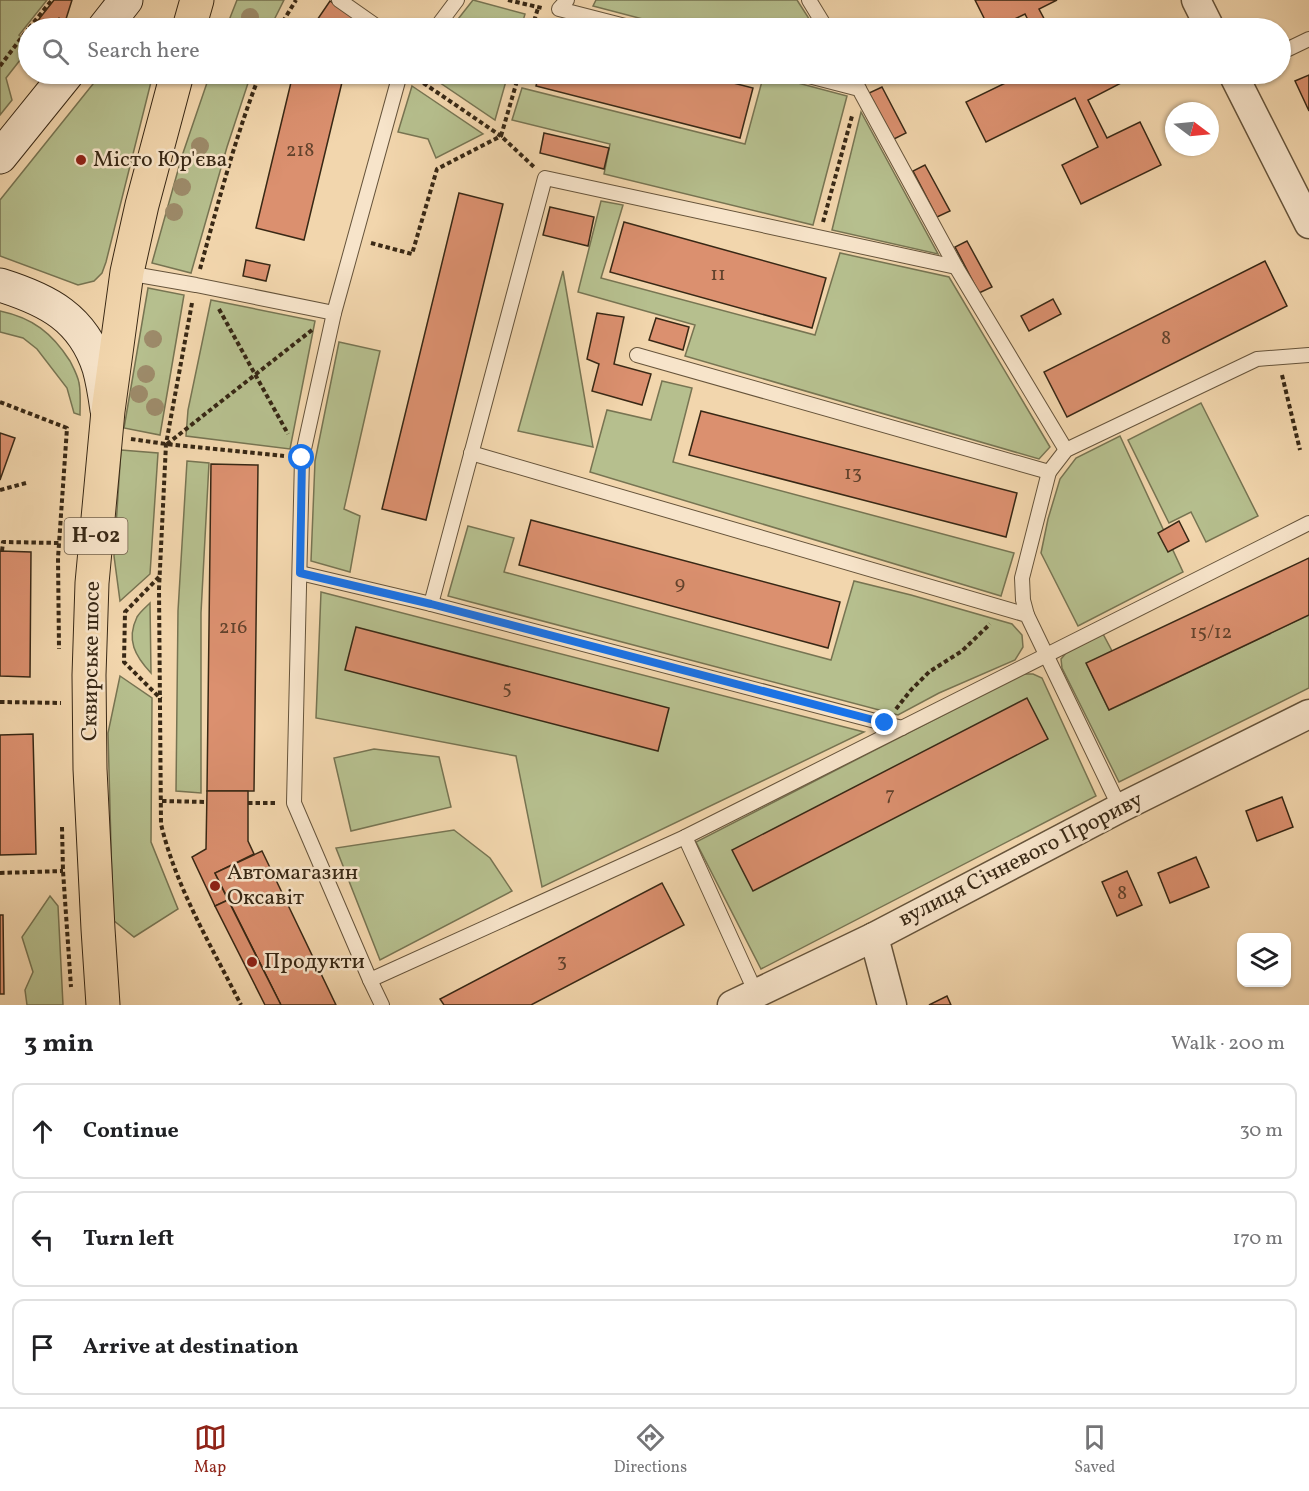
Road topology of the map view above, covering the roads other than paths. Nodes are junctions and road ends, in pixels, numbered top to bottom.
1 (126, 0) edge
2 (197, 0) edge
3 (339, 0) edge
4 (457, 0) edge
5 (567, 0) edge
6 (809, 0) edge
7 (1196, 0) edge
8 (112, 18) edge
9 (192, 18) edge
10 (365, 18) edge
11 (444, 18) edge
12 (594, 18) edge
13 (820, 18) edge
14 (1205, 18) edge
15 (1309, 39) edge
16 (1291, 48) edge
17 (59, 84) edge
18 (174, 84) edge
19 (397, 84) edge
20 (840, 84) edge
21 (857, 84) edge
22 (1240, 84) edge
23 (860, 89) junction
24 (0, 157) edge
25 (1309, 224) edge
26 (956, 267) junction
27 (127, 272) junction
28 (0, 285) edge
29 (334, 313) junction
30 (637, 355) dead end
31 (1309, 355) edge
32 (116, 425) junction
33 (1066, 450) junction
34 (471, 453) junction
35 (1049, 472) junction
36 (1309, 523) edge
37 (300, 573) junction
38 (431, 604) junction
39 (1027, 615) junction
40 (1047, 655) junction
41 (1309, 714) edge
42 (902, 728) junction
43 (1120, 808) junction
44 (684, 837) junction
45 (874, 937) junction
46 (370, 981) junction
47 (744, 999) edge
48 (103, 1005) edge
49 (382, 1005) edge
50 (892, 1005) edge

1 - 8 main road
2 - 9 main road
3 - 10 lane
4 - 11 lane
5 - 12 lane
6 - 13 lane
7 - 14 street
15 - 16 lane
17 - 24 main road
18 - 27 main road, Сквирське шосе / Н-02
19 - 29 lane
20 - 23 lane
21 - 23 lane
22 - 25 street
23 - 26 lane
26 - 33 lane
26 - 34 lane
27 - 29 lane
27 - 32 main road, Сквирське шосе / Н-02
28 - 32 main road
29 - 37 lane
30 - 35 lane
31 - 33 lane
32 - 48 main road, Сквирське шосе / Н-02
33 - 35 lane
34 - 38 lane
34 - 39 lane
35 - 39 lane
36 - 40 lane
37 - 38 lane
37 - 46 lane
38 - 42 lane
39 - 40 lane
40 - 42 lane
40 - 43 lane
41 - 43 street, вулиця Січневого Прориву
42 - 44 lane
43 - 45 street, вулиця Січневого Прориву
44 - 46 lane
44 - 47 lane
45 - 47 street, вулиця Січневого Прориву
45 - 50 street
46 - 49 lane

